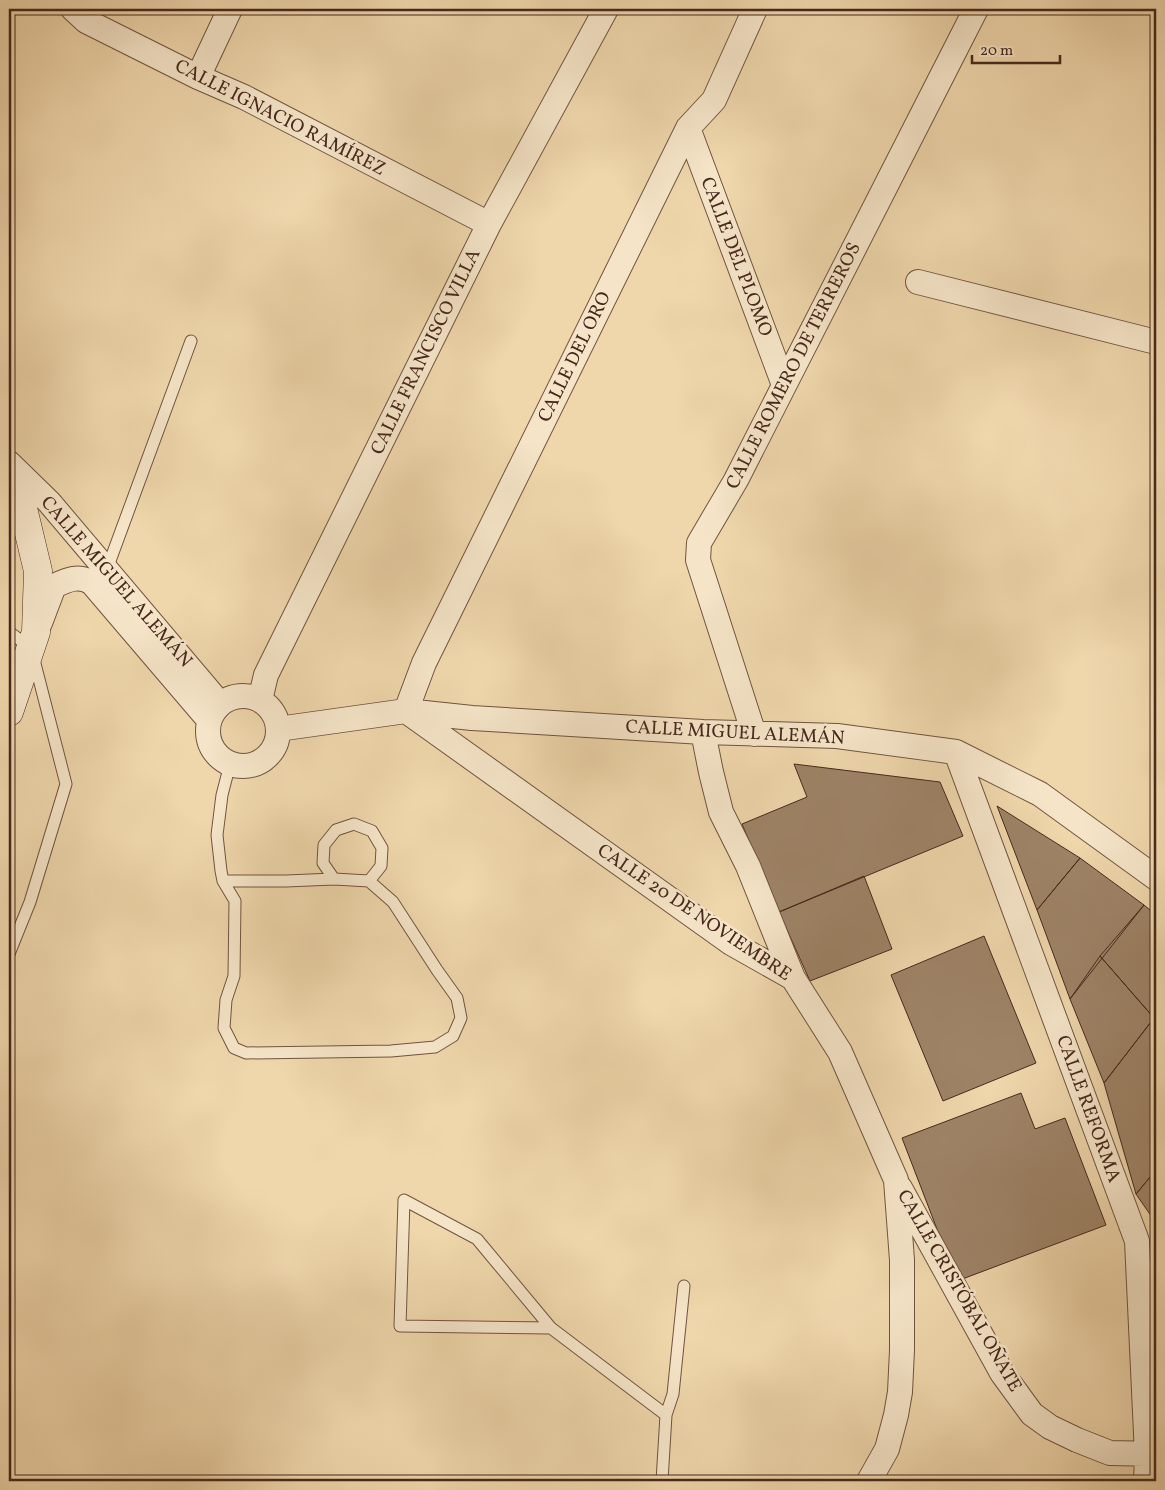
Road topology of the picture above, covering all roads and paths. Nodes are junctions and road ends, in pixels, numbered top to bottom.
1 (73, 9) edge
2 (230, 9) edge
3 (606, 9) edge
4 (755, 9) edge
5 (976, 9) edge
6 (198, 77) junction
7 (688, 128) junction
8 (489, 224) junction
9 (918, 282) dead end
10 (192, 341) dead end
11 (1156, 342) edge
12 (784, 385) junction
13 (9, 463) edge
14 (9, 478) edge
15 (95, 577) junction
16 (9, 632) edge
17 (34, 640) junction
18 (260, 700) junction
19 (406, 711) junction
20 (9, 712) edge
21 (215, 712) junction
22 (278, 729) junction
23 (703, 732) junction
24 (754, 734) junction
25 (956, 752) junction
26 (230, 764) junction
27 (1156, 878) edge
28 (334, 879) junction
29 (223, 881) junction
30 (369, 881) junction
31 (9, 954) edge
32 (793, 978) junction
33 (896, 1180) junction
34 (684, 1286) dead end
35 (551, 1328) junction
36 (666, 1415) junction
37 (1152, 1454) edge
38 (662, 1481) edge
39 (869, 1481) edge
40 (1146, 1481) edge

1 - 6 street, CALLE IGNACIO RAMÍREZ
2 - 6 street
3 - 8 street, CALLE FRANCISCO VILLA
4 - 7 street, CALLE DEL ORO
5 - 12 street, CALLE ROMERO DE TERREROS
6 - 8 street, CALLE IGNACIO RAMÍREZ
7 - 12 street, CALLE DEL PLOMO
7 - 19 street, CALLE DEL ORO
8 - 18 street, CALLE FRANCISCO VILLA
9 - 11 street
10 - 15 lane
12 - 24 street, CALLE ROMERO DE TERREROS
13 - 15 street, CALLE MIGUEL ALEMÁN
14 - 17 street
15 - 17 street
15 - 21 street, CALLE MIGUEL ALEMÁN
16 - 17 lane
17 - 20 street
17 - 31 lane
18 - 21 street
18 - 22 street
19 - 22 street, CALLE MIGUEL ALEMÁN
19 - 23 street, CALLE MIGUEL ALEMÁN
19 - 32 street, CALLE 20 DE NOVIEMBRE
21 - 26 street
22 - 26 street
23 - 24 street, CALLE MIGUEL ALEMÁN
23 - 32 street
24 - 25 street, CALLE MIGUEL ALEMÁN
25 - 27 street, CALLE MIGUEL ALEMÁN
25 - 37 street, CALLE REFORMA
26 - 29 lane
28 - 29 lane
28 - 30 lane
28 - 30 lane
29 - 30 lane
32 - 33 street, CALLE 20 DE NOVIEMBRE
33 - 37 street, CALLE CRISTÓBAL OÑATE
33 - 39 street, CALLE 20 DE NOVIEMBRE
34 - 36 lane
35 - 35 lane
35 - 36 lane
36 - 38 lane
37 - 40 street, CALLE REFORMA

